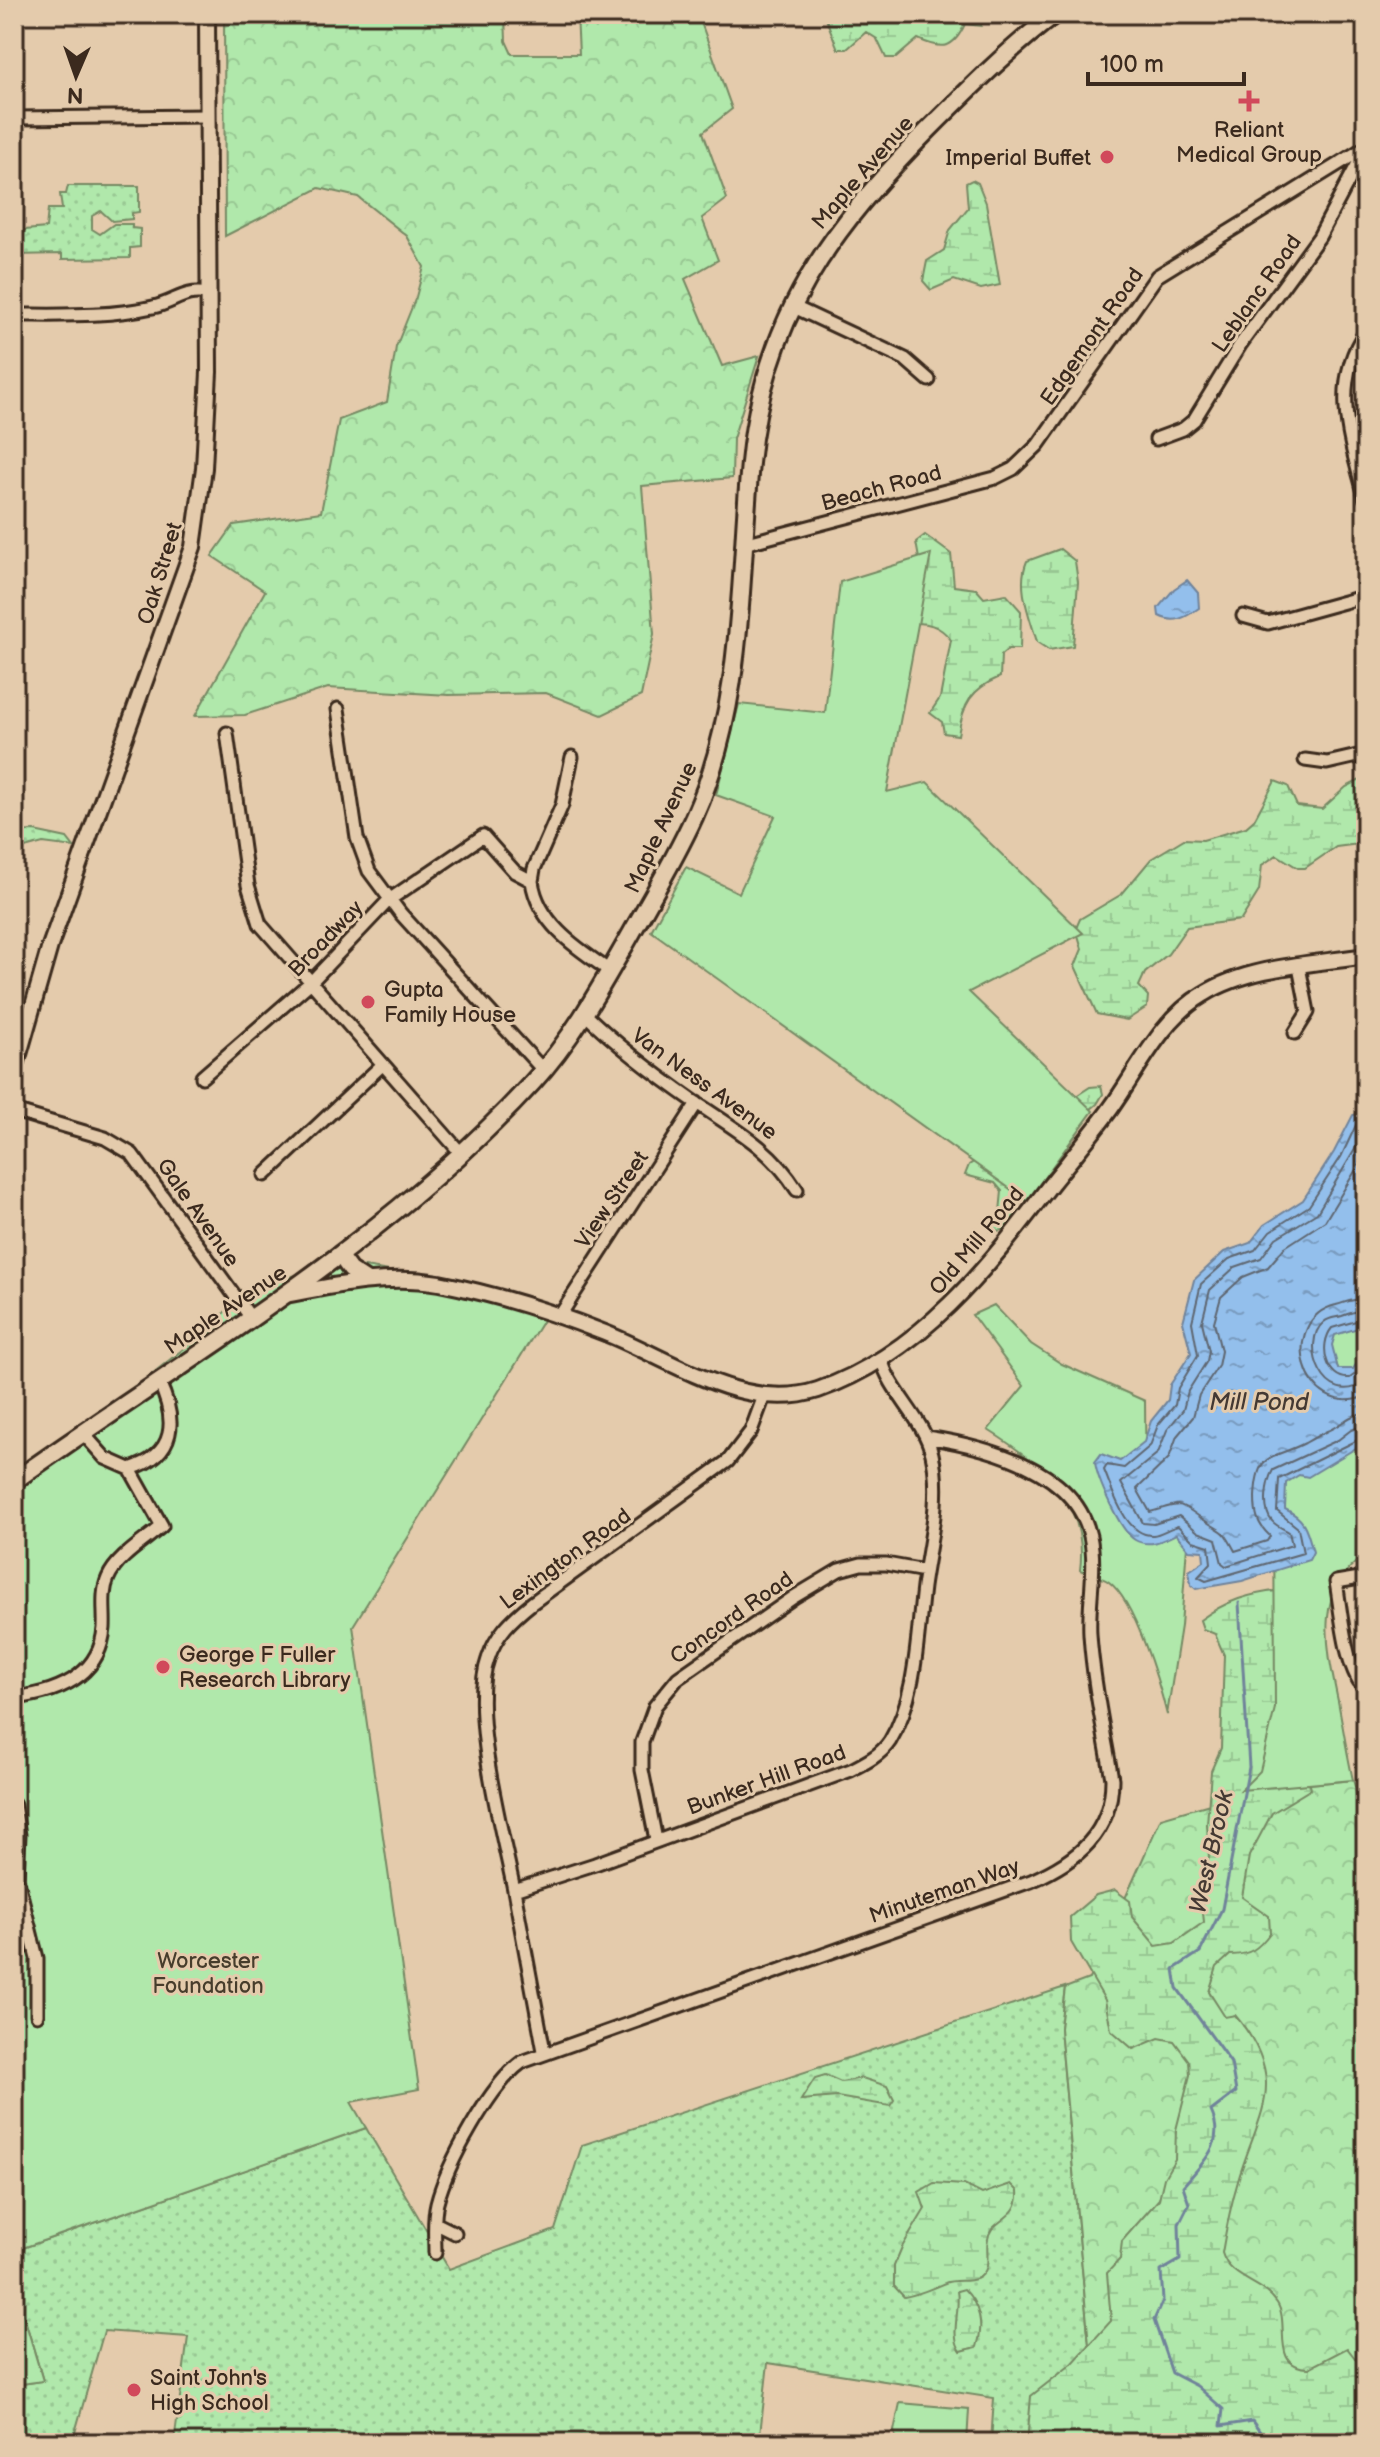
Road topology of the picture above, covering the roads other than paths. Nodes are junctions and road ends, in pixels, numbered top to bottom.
1 (207, 14) edge
2 (1055, 14) edge
3 (208, 116) junction
4 (14, 118) edge
5 (1366, 148) edge
6 (207, 294) junction
7 (792, 306) junction
8 (14, 315) edge
9 (1366, 331) edge
10 (929, 380) dead end
11 (1156, 439) dead end
12 (1024, 460) joint
13 (1366, 500) edge
14 (744, 544) junction
15 (1366, 596) edge
16 (1243, 616) dead end
17 (338, 709) dead end
18 (227, 733) dead end
19 (1366, 754) edge
20 (572, 757) dead end
21 (1305, 760) dead end
22 (532, 881) junction
23 (389, 900) junction
24 (1366, 956) edge
25 (1299, 967) junction
26 (610, 971) junction
27 (312, 981) junction
28 (584, 1013) junction
29 (1295, 1033) dead end
30 (381, 1066) junction
31 (543, 1070) junction
32 (14, 1072) edge
33 (202, 1077) dead end
34 (697, 1103) junction
35 (14, 1111) edge
36 (460, 1152) junction
37 (265, 1175) dead end
38 (797, 1190) dead end
39 (339, 1255) junction
40 (324, 1266) junction
41 (367, 1281) junction
42 (338, 1285) junction
43 (285, 1295) junction
44 (559, 1317) junction
45 (251, 1318) junction
46 (881, 1358) junction
47 (159, 1382) junction
48 (764, 1396) junction
49 (82, 1432) junction
50 (926, 1437) junction
51 (130, 1469) junction
52 (14, 1481) edge
53 (925, 1571) junction
54 (1366, 1577) edge
55 (1366, 1689) edge
56 (14, 1698) edge
57 (14, 1805) edge
58 (656, 1840) junction
59 (514, 1890) junction
60 (37, 2015) dead end
61 (544, 2051) junction
62 (435, 2223) junction
63 (455, 2233) dead end
64 (435, 2253) dead end

1 - 3 street, Oak Street
2 - 7 main road, Maple Avenue
3 - 4 street
3 - 6 street, Oak Street
5 - 11 street, Leblanc Road
5 - 12 street, Edgemont Road
6 - 8 street
6 - 32 street, Oak Street
7 - 10 street
7 - 14 main road, Maple Avenue
9 - 13 street
12 - 14 street, Beach Road
14 - 26 main road, Maple Avenue
15 - 16 street
17 - 23 street
18 - 27 street
19 - 21 street
20 - 22 street
22 - 23 street, Broadway
22 - 26 street
23 - 27 street, Broadway
23 - 31 street
24 - 25 street, Old Mill Road
25 - 29 street
25 - 46 street, Old Mill Road
26 - 28 main road, Maple Avenue
27 - 30 street
27 - 33 street, Broadway
28 - 31 main road, Maple Avenue
28 - 34 street, Van Ness Avenue
30 - 36 street
30 - 37 street
31 - 36 main road, Maple Avenue
34 - 38 street, Van Ness Avenue
34 - 44 street, View Street
35 - 45 street, Gale Avenue
36 - 39 main road, Maple Avenue
39 - 40 main road, Maple Avenue
39 - 41 street
40 - 42 street
40 - 43 main road, Maple Avenue
41 - 42 street, Old Mill Road
41 - 44 street, Old Mill Road
42 - 43 street, Old Mill Road
43 - 45 main road, Maple Avenue
44 - 48 street, Old Mill Road
45 - 47 main road, Maple Avenue
46 - 48 street, Old Mill Road
46 - 50 street, Bunker Hill Road
47 - 49 main road, Maple Avenue
47 - 51 street
48 - 59 street, Lexington Road
49 - 51 street
49 - 52 main road, Maple Avenue
50 - 53 street, Bunker Hill Road
50 - 61 street, Minuteman Way
51 - 56 street
53 - 58 street, Bunker Hill Road
53 - 58 street, Concord Road
54 - 55 street
57 - 60 street
58 - 59 street, Bunker Hill Road
59 - 61 street
61 - 62 street, Minuteman Way
62 - 63 street
62 - 64 street, Minuteman Way

